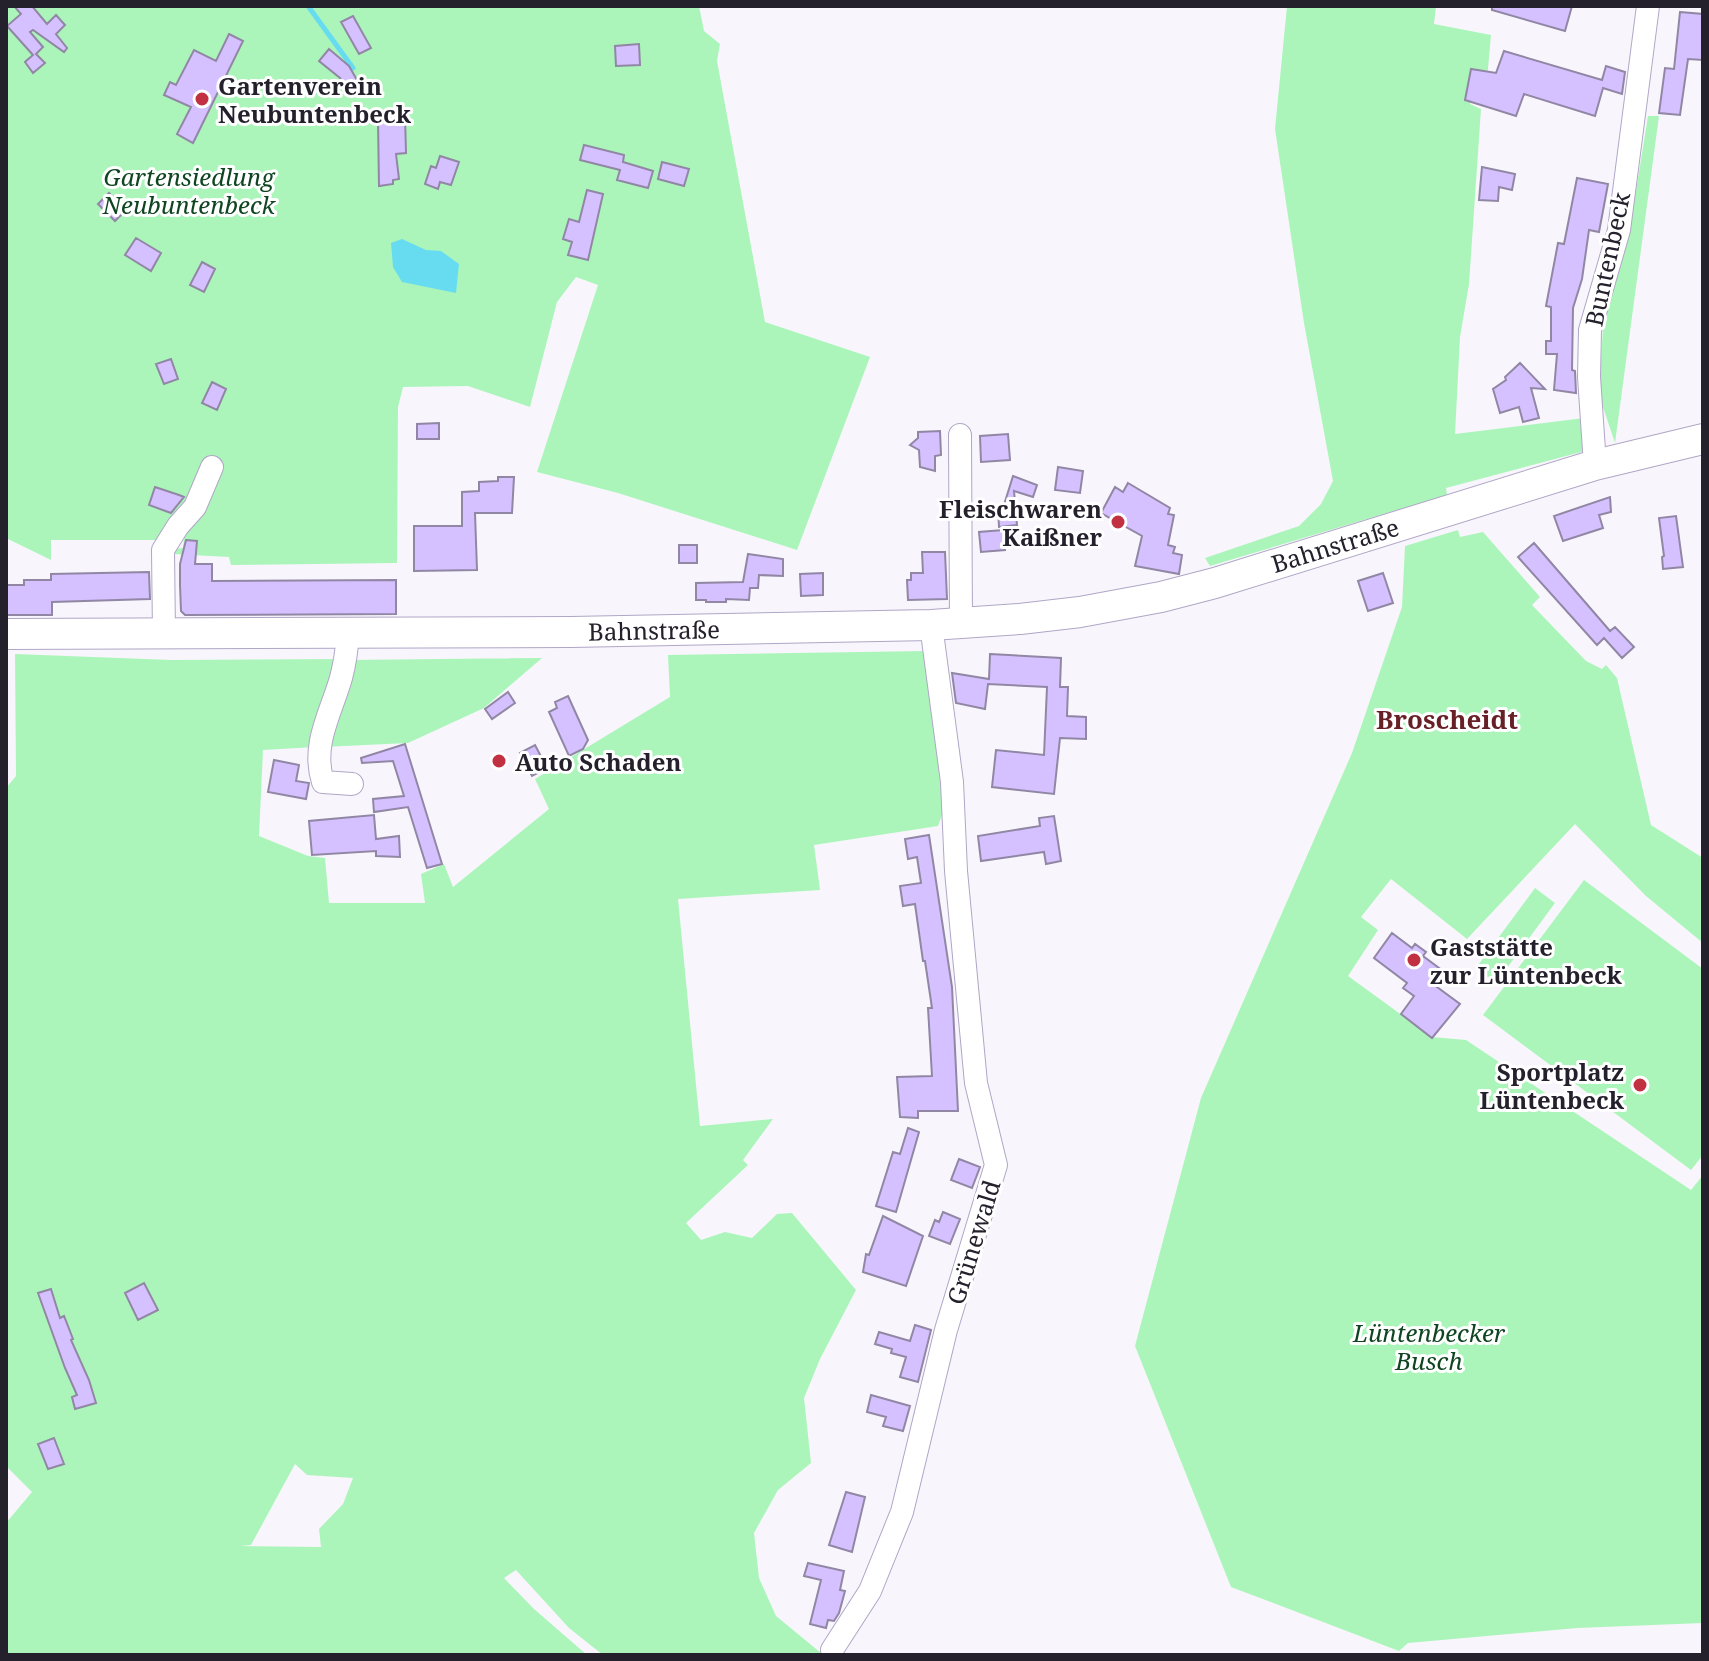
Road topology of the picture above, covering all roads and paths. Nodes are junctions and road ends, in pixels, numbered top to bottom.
1 (1648, 6) edge
2 (960, 435) dead end
3 (1703, 439) edge
4 (1595, 465) junction
5 (212, 467) dead end
6 (946, 624) junction
7 (348, 633) junction
8 (6, 634) edge
9 (164, 634) junction
10 (352, 784) dead end
11 (832, 1650) dead end

1 - 4 street, Buntenbeck
2 - 6 street
3 - 4 main road, Bahnstraße
4 - 6 main road, Bahnstraße
5 - 9 street
6 - 7 main road, Bahnstraße
6 - 11 street, Grünewald
7 - 9 main road, Bahnstraße
7 - 10 street
8 - 9 main road, Bahnstraße

